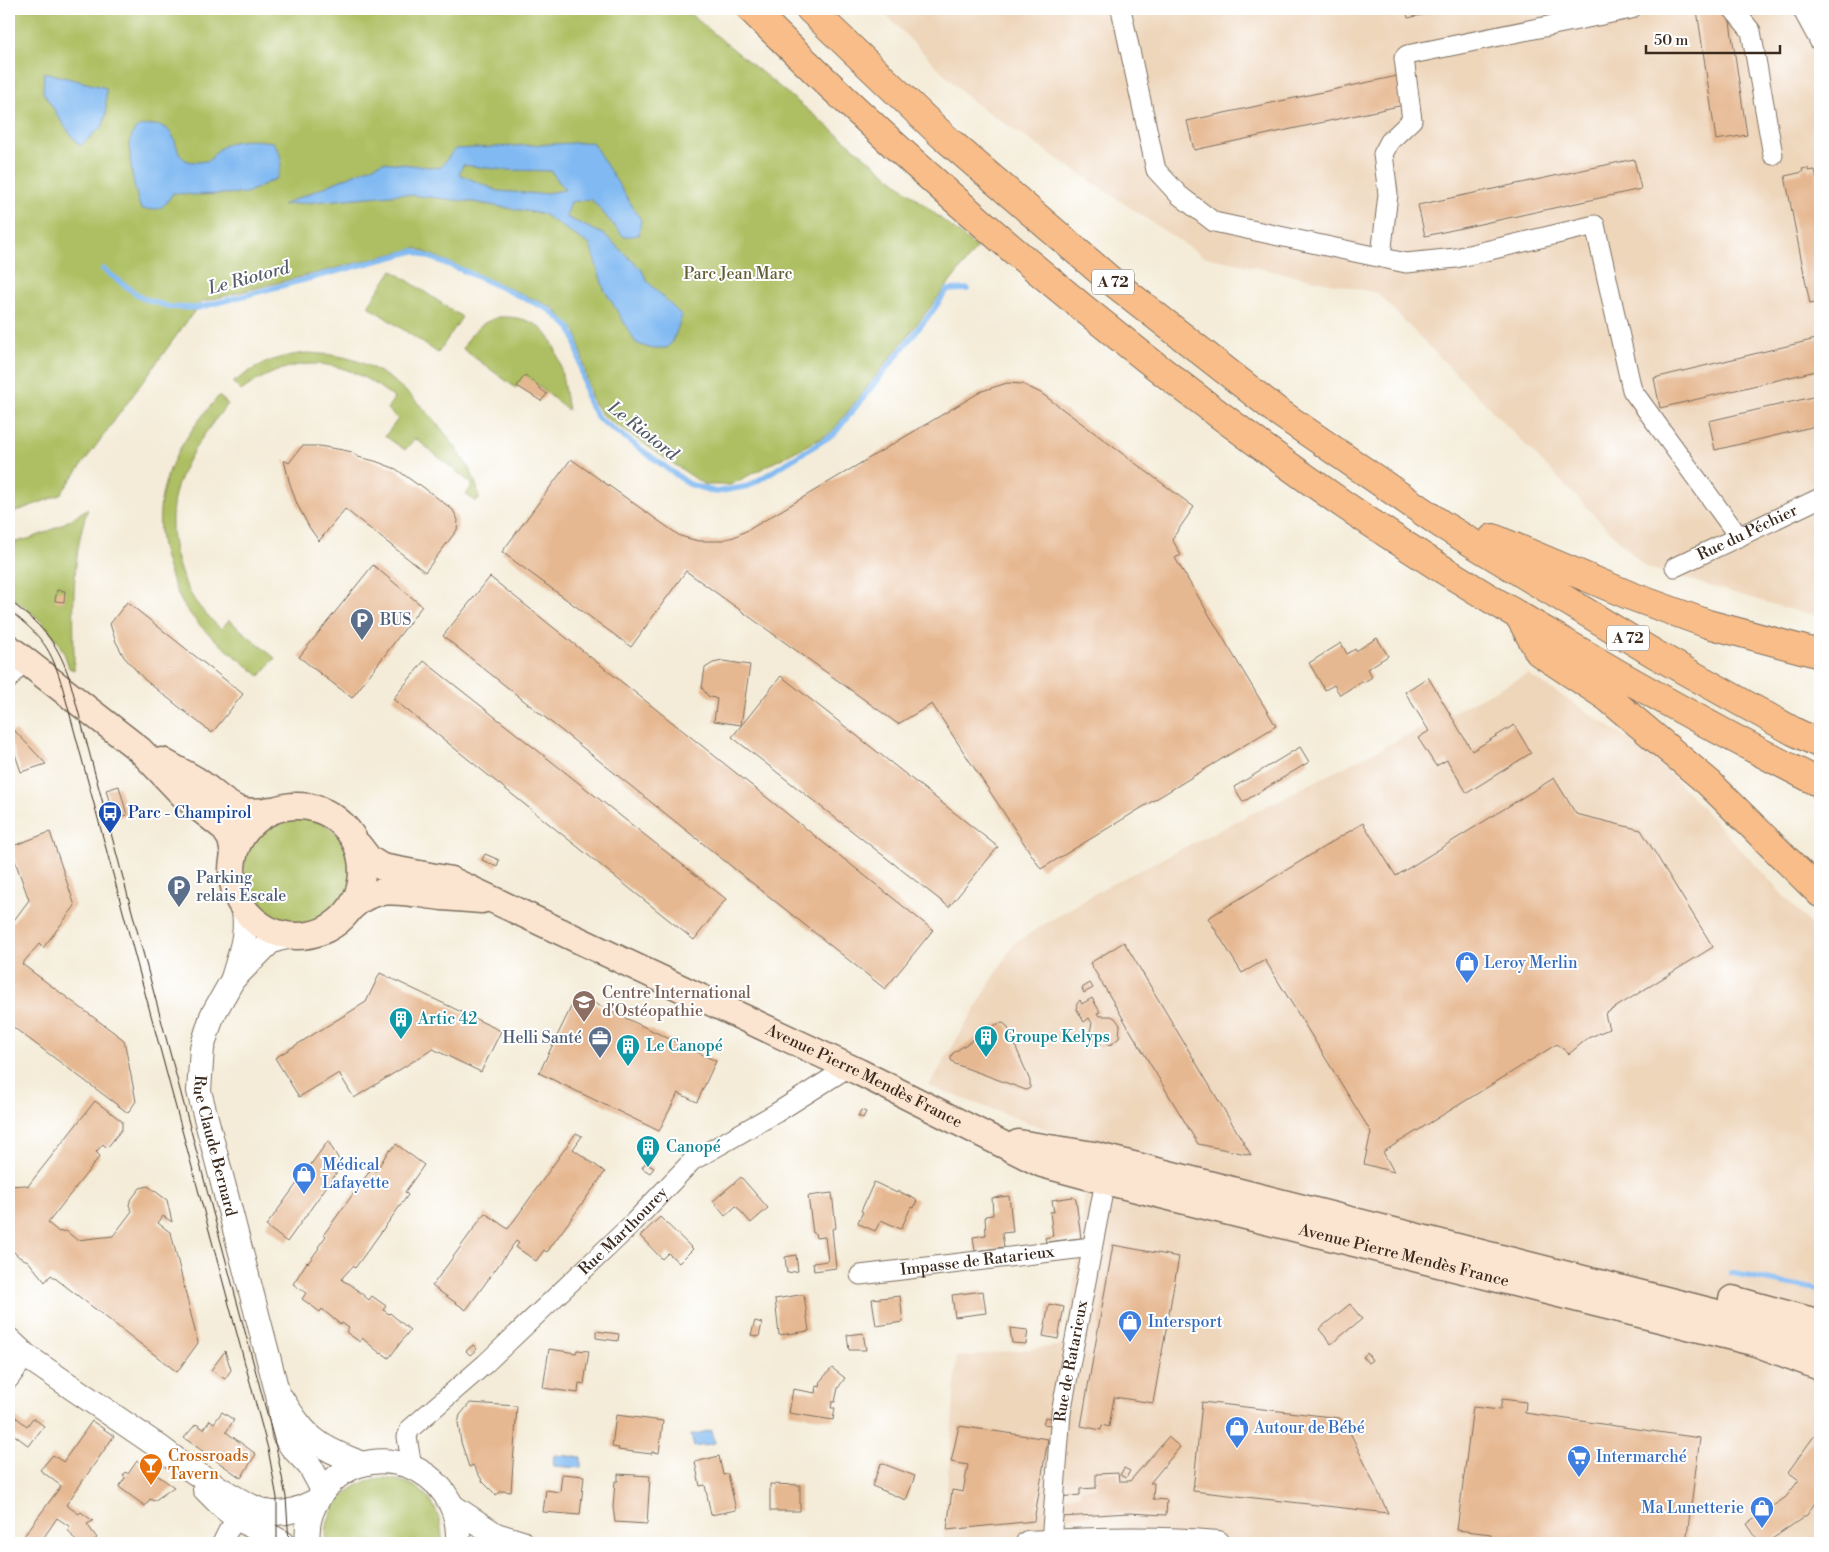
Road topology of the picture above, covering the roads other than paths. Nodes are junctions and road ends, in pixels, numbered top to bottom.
1 (751, 9) edge
2 (810, 9) edge
3 (1121, 9) edge
4 (1631, 9) edge
5 (1733, 9) edge
6 (1802, 9) edge
7 (1820, 42) edge
8 (1773, 155) dead end
9 (1380, 256) junction
10 (1820, 498) edge
11 (1441, 524) junction
12 (1739, 538) junction
13 (1675, 567) dead end
14 (1520, 617) junction
15 (1820, 654) edge
16 (14, 662) edge
17 (1820, 744) edge
18 (140, 750) junction
19 (1820, 783) edge
20 (271, 810) junction
21 (359, 846) junction
22 (234, 854) junction
23 (1820, 893) edge
24 (493, 900) junction
25 (353, 906) junction
26 (242, 907) junction
27 (297, 935) junction
28 (233, 979) junction
29 (848, 1067) junction
30 (990, 1138) junction
31 (1105, 1182) junction
32 (1365, 1224) junction
33 (1092, 1247) junction
34 (860, 1275) dead end
35 (1820, 1323) edge
36 (1820, 1346) edge
37 (17, 1348) edge
38 (1820, 1367) edge
39 (9, 1379) edge
40 (278, 1395) junction
41 (362, 1464) junction
42 (401, 1464) junction
43 (320, 1496) junction
44 (452, 1506) junction
45 (243, 1512) junction
46 (1039, 1542) edge
47 (222, 1543) edge
48 (283, 1543) edge
49 (308, 1543) edge
50 (458, 1543) edge
51 (522, 1543) edge
52 (1218, 1543) edge

1 - 14 highway, A 72
2 - 11 highway, A 72
3 - 9 street
4 - 9 street
5 - 8 street
6 - 7 street
9 - 12 street
10 - 12 street, Rue du Péchier
11 - 15 highway
11 - 17 highway, A 72
12 - 13 street, Rue du Péchier
14 - 19 highway, A 72
14 - 23 highway
16 - 18 main road
18 - 20 main road
18 - 22 main road
20 - 21 main road
20 - 22 main road
21 - 24 main road, Avenue Pierre Mendès France
21 - 25 main road
22 - 26 main road
24 - 25 main road, Avenue Pierre Mendès France
24 - 29 main road, Avenue Pierre Mendès France
25 - 27 main road
26 - 27 main road
26 - 28 street
27 - 28 street, Rue Claude Bernard
28 - 40 street, Rue Claude Bernard
29 - 30 main road, Avenue Pierre Mendès France
29 - 42 street, Rue Marthourey
30 - 31 main road, Avenue Pierre Mendès France
30 - 32 main road, Avenue Pierre Mendès France
31 - 33 street, Rue de Ratarieux
31 - 38 main road, Avenue Pierre Mendès France
32 - 35 main road
32 - 36 main road, Avenue Pierre Mendès France
33 - 34 street, Impasse de Ratarieux
33 - 46 street, Rue de Ratarieux
37 - 39 street
37 - 45 street
40 - 41 street, Rue Claude Bernard
40 - 43 street, Rue Claude Bernard
41 - 42 street
41 - 43 street
42 - 44 street
43 - 45 street
43 - 49 street
44 - 50 street
44 - 51 street
45 - 47 street
45 - 48 street
46 - 52 street

